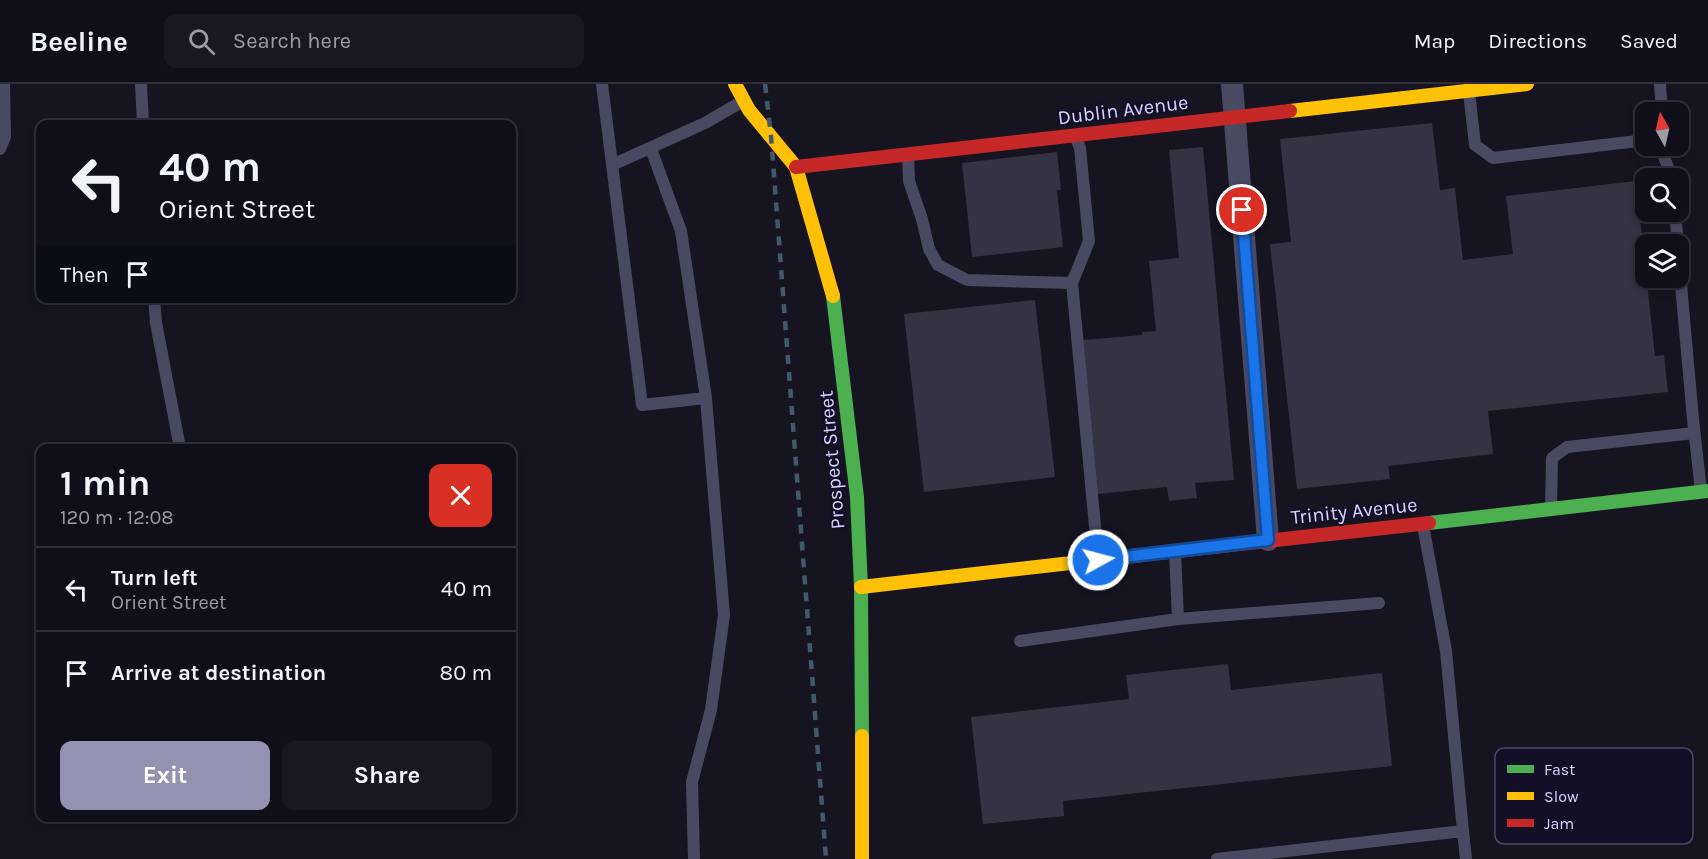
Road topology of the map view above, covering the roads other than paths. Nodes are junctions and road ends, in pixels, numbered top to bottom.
1 (4, 84) edge
2 (141, 84) edge
3 (602, 84) edge
4 (735, 84) edge
5 (1232, 84) edge
6 (1527, 84) edge
7 (1660, 84) edge
8 (1469, 90) junction
9 (744, 100) junction
10 (1661, 102) edge
11 (1234, 116) junction
12 (143, 120) edge
13 (1076, 135) junction
14 (1635, 141) edge
15 (0, 149) edge
16 (651, 149) junction
17 (908, 154) junction
18 (612, 165) junction
19 (796, 167) junction
20 (1072, 283) junction
21 (1681, 288) edge
22 (154, 303) edge
23 (706, 398) junction
24 (1694, 433) junction
25 (179, 444) edge
26 (1705, 492) edge
27 (1551, 509) junction
28 (1422, 523) junction
29 (1268, 540) junction
30 (1175, 551) junction
31 (1098, 560) junction
32 (861, 587) junction
33 (1378, 603) dead end
34 (1178, 619) junction
35 (1020, 641) dead end
36 (1463, 831) junction
37 (694, 859) edge
38 (862, 859) edge
39 (1217, 859) edge
40 (1466, 859) edge

1 - 15 lane
2 - 12 lane
3 - 18 lane
4 - 9 street, Prospect Street
5 - 11 street
6 - 8 street, Dublin Avenue
7 - 10 lane
8 - 11 street, Dublin Avenue
8 - 14 lane
9 - 16 lane
9 - 19 street, Prospect Street
11 - 13 street, Dublin Avenue
11 - 29 street
13 - 17 street, Dublin Avenue
13 - 20 lane
16 - 18 lane
16 - 23 lane
17 - 19 street, Dublin Avenue
17 - 20 lane
18 - 23 lane
19 - 32 street, Prospect Street
20 - 31 lane
21 - 24 lane
22 - 25 lane
23 - 37 lane
24 - 26 lane
24 - 27 lane
26 - 27 street, Trinity Avenue
27 - 28 street, Trinity Avenue
28 - 29 street, Trinity Avenue
28 - 36 lane
29 - 30 street, Trinity Avenue
30 - 31 street, Trinity Avenue
30 - 34 lane
31 - 32 street, Trinity Avenue
32 - 38 street, Prospect Street
33 - 34 lane
34 - 35 lane
36 - 39 lane
36 - 40 lane

